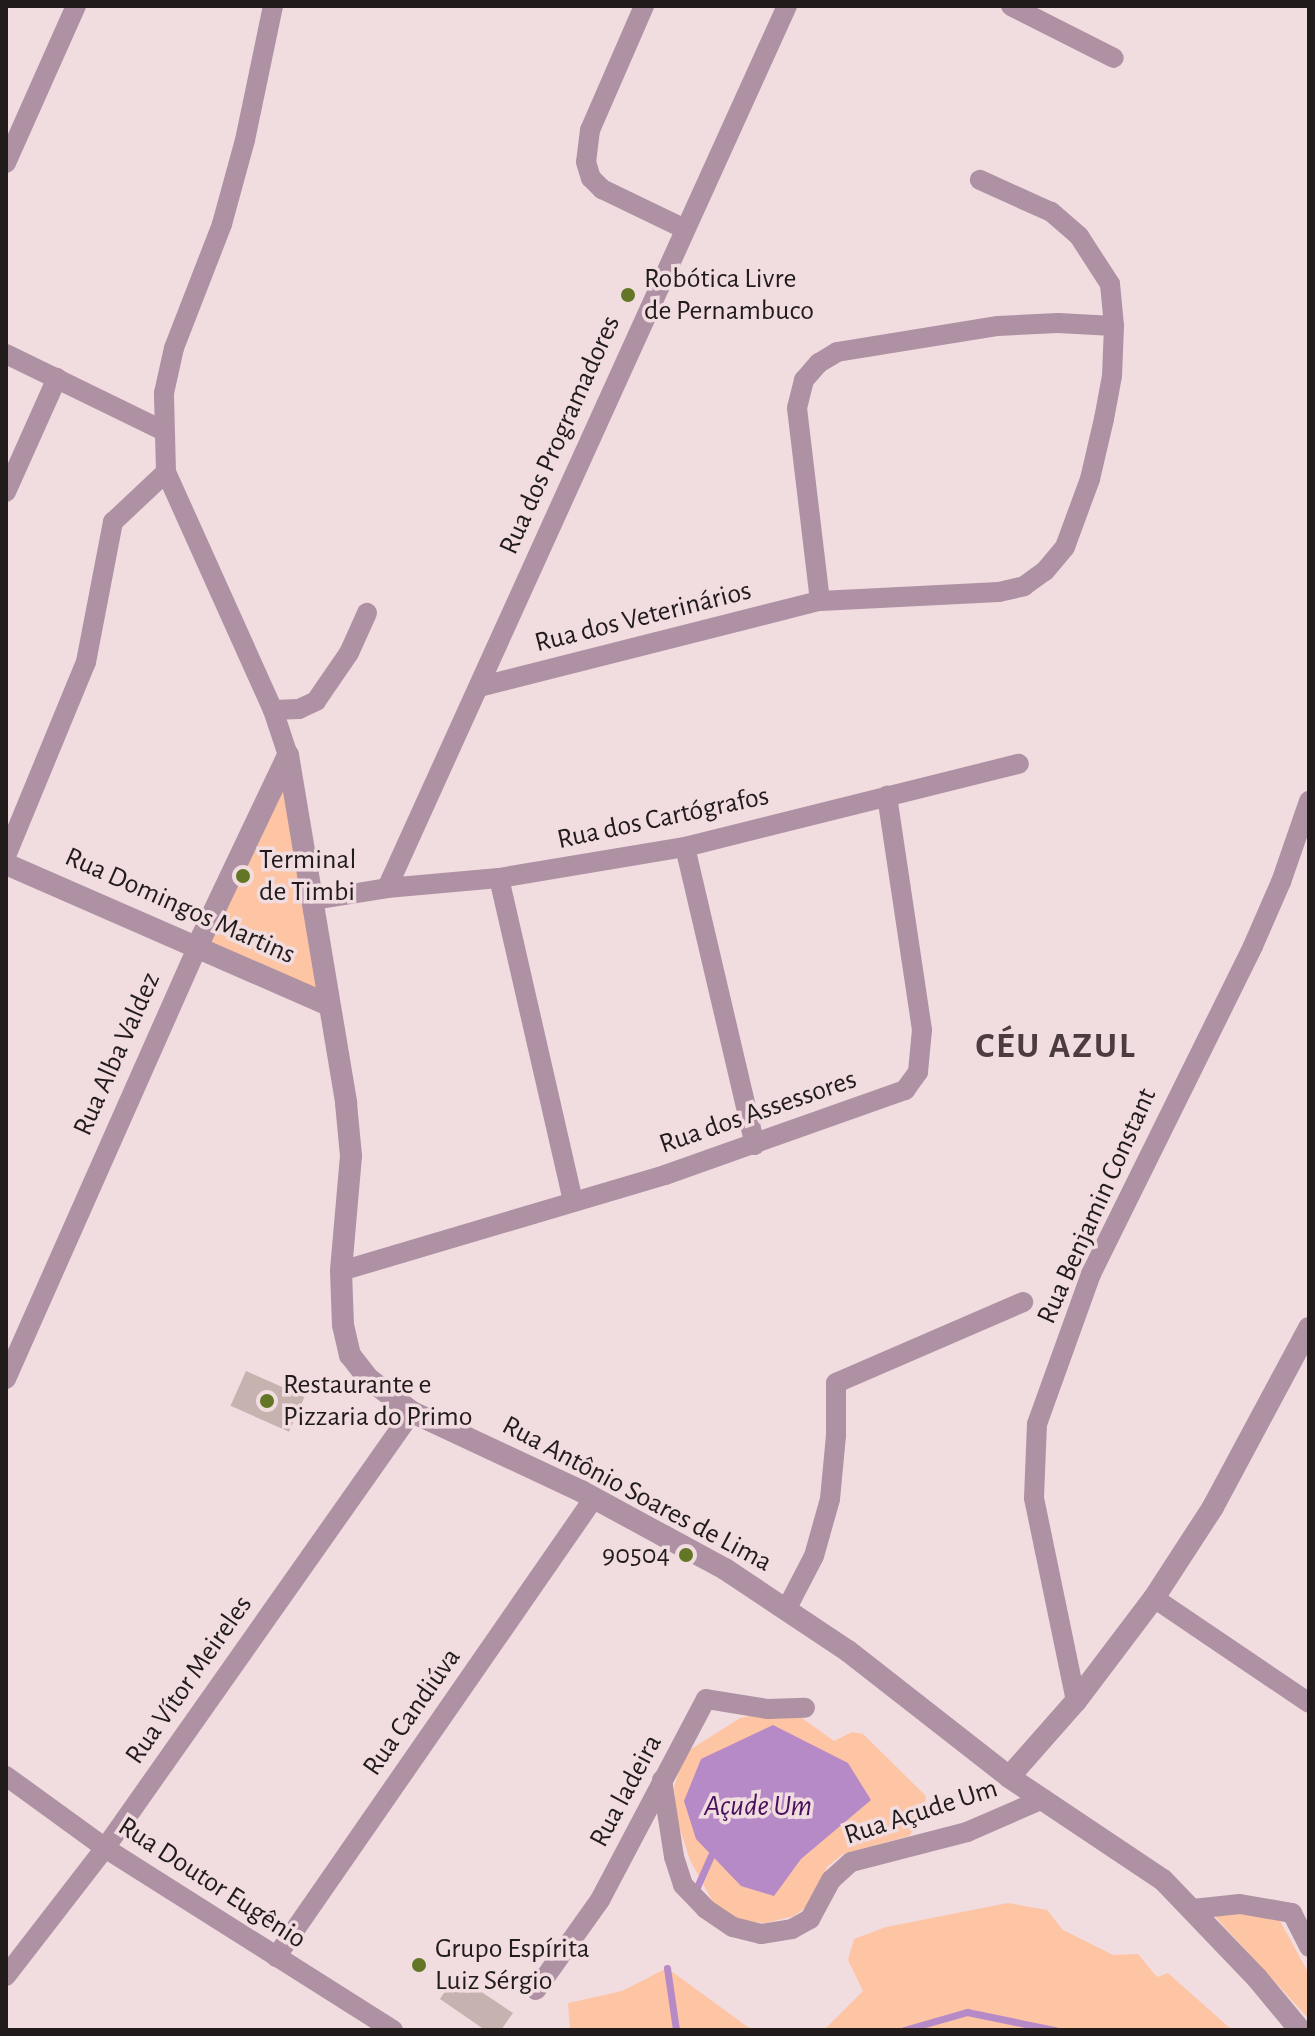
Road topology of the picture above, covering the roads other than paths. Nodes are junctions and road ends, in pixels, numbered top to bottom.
1 (76, 6) edge
2 (273, 6) edge
3 (644, 6) edge
4 (787, 6) edge
5 (1011, 6) edge
6 (1114, 58) dead end
7 (6, 163) edge
8 (980, 180) dead end
9 (685, 229) junction
10 (1114, 326) junction
11 (6, 354) edge
12 (57, 378) junction
13 (162, 430) junction
14 (166, 472) junction
15 (6, 492) edge
16 (820, 601) junction
17 (367, 613) dead end
18 (479, 687) junction
19 (273, 710) junction
20 (288, 755) junction
21 (1019, 764) dead end
22 (887, 796) junction
23 (1309, 804) edge
24 (685, 847) junction
25 (6, 856) edge
26 (6, 864) edge
27 (499, 878) junction
28 (387, 888) junction
29 (314, 900) junction
30 (197, 947) junction
31 (329, 1005) junction
32 (755, 1145) junction
33 (573, 1202) junction
34 (341, 1271) junction
35 (1023, 1302) dead end
36 (1309, 1328) edge
37 (6, 1379) edge
38 (412, 1412) junction
39 (594, 1498) junction
40 (1154, 1598) junction
41 (787, 1608) junction
42 (1076, 1701) junction
43 (1309, 1703) edge
44 (805, 1708) dead end
45 (6, 1776) edge
46 (1009, 1777) junction
47 (662, 1780) junction
48 (1043, 1799) junction
49 (105, 1848) junction
50 (1193, 1909) junction
51 (1300, 1912) edge
52 (1309, 1947) edge
53 (276, 1957) junction
54 (6, 1976) edge
55 (536, 1990) dead end
56 (393, 2030) edge
57 (1300, 2030) edge

1 - 7 street
2 - 13 street, Rua Antônio Soares de Lima
3 - 9 street
4 - 9 street, Rua dos Programadores
5 - 6 street
8 - 10 street, Rua dos Veterinários
9 - 18 street, Rua dos Programadores
10 - 16 street, Rua dos Veterinários
10 - 16 street
11 - 12 street
12 - 13 street
12 - 15 street
13 - 14 street, Rua Antônio Soares de Lima
14 - 19 street, Rua Antônio Soares de Lima
14 - 25 street
16 - 18 street, Rua dos Veterinários
17 - 19 street
18 - 28 street, Rua dos Programadores
19 - 20 street, Rua Antônio Soares de Lima
20 - 29 street, Rua Antônio Soares de Lima
20 - 30 street, Rua Alba Valdez
21 - 22 street, Rua dos Cartógrafos
22 - 24 street, Rua dos Cartógrafos
22 - 32 street, Rua dos Assessores
23 - 42 street, Rua Benjamin Constant
24 - 27 street, Rua dos Cartógrafos
24 - 32 street
26 - 30 street, Rua Domingos Martins
27 - 28 street, Rua dos Cartógrafos
27 - 33 street
28 - 29 street, Rua dos Cartógrafos
29 - 31 street, Rua Antônio Soares de Lima
30 - 31 street, Rua Domingos Martins
30 - 37 street, Rua Alba Valdez
31 - 34 street, Rua Antônio Soares de Lima
32 - 33 street, Rua dos Assessores
33 - 34 street, Rua dos Assessores
34 - 38 street, Rua Antônio Soares de Lima
35 - 41 street
36 - 40 street
38 - 39 street, Rua Antônio Soares de Lima
38 - 49 street, Rua Vítor Meireles
39 - 41 street, Rua Antônio Soares de Lima
39 - 53 street, Rua Candiúva
40 - 42 street
40 - 43 street
41 - 46 street, Rua Antônio Soares de Lima
42 - 46 street
44 - 47 street, Rua ladeira
45 - 49 street, Rua Doutor Eugênio
46 - 48 street, Rua Antônio Soares de Lima
47 - 48 street, Rua Açude Um
47 - 55 street, Rua ladeira
48 - 50 street, Rua Antônio Soares de Lima
49 - 53 street, Rua Doutor Eugênio
49 - 54 street, Rua Vítor Meireles
50 - 51 street
50 - 57 street, Rua Antônio Soares de Lima
51 - 52 street
53 - 56 street, Rua Doutor Eugênio

